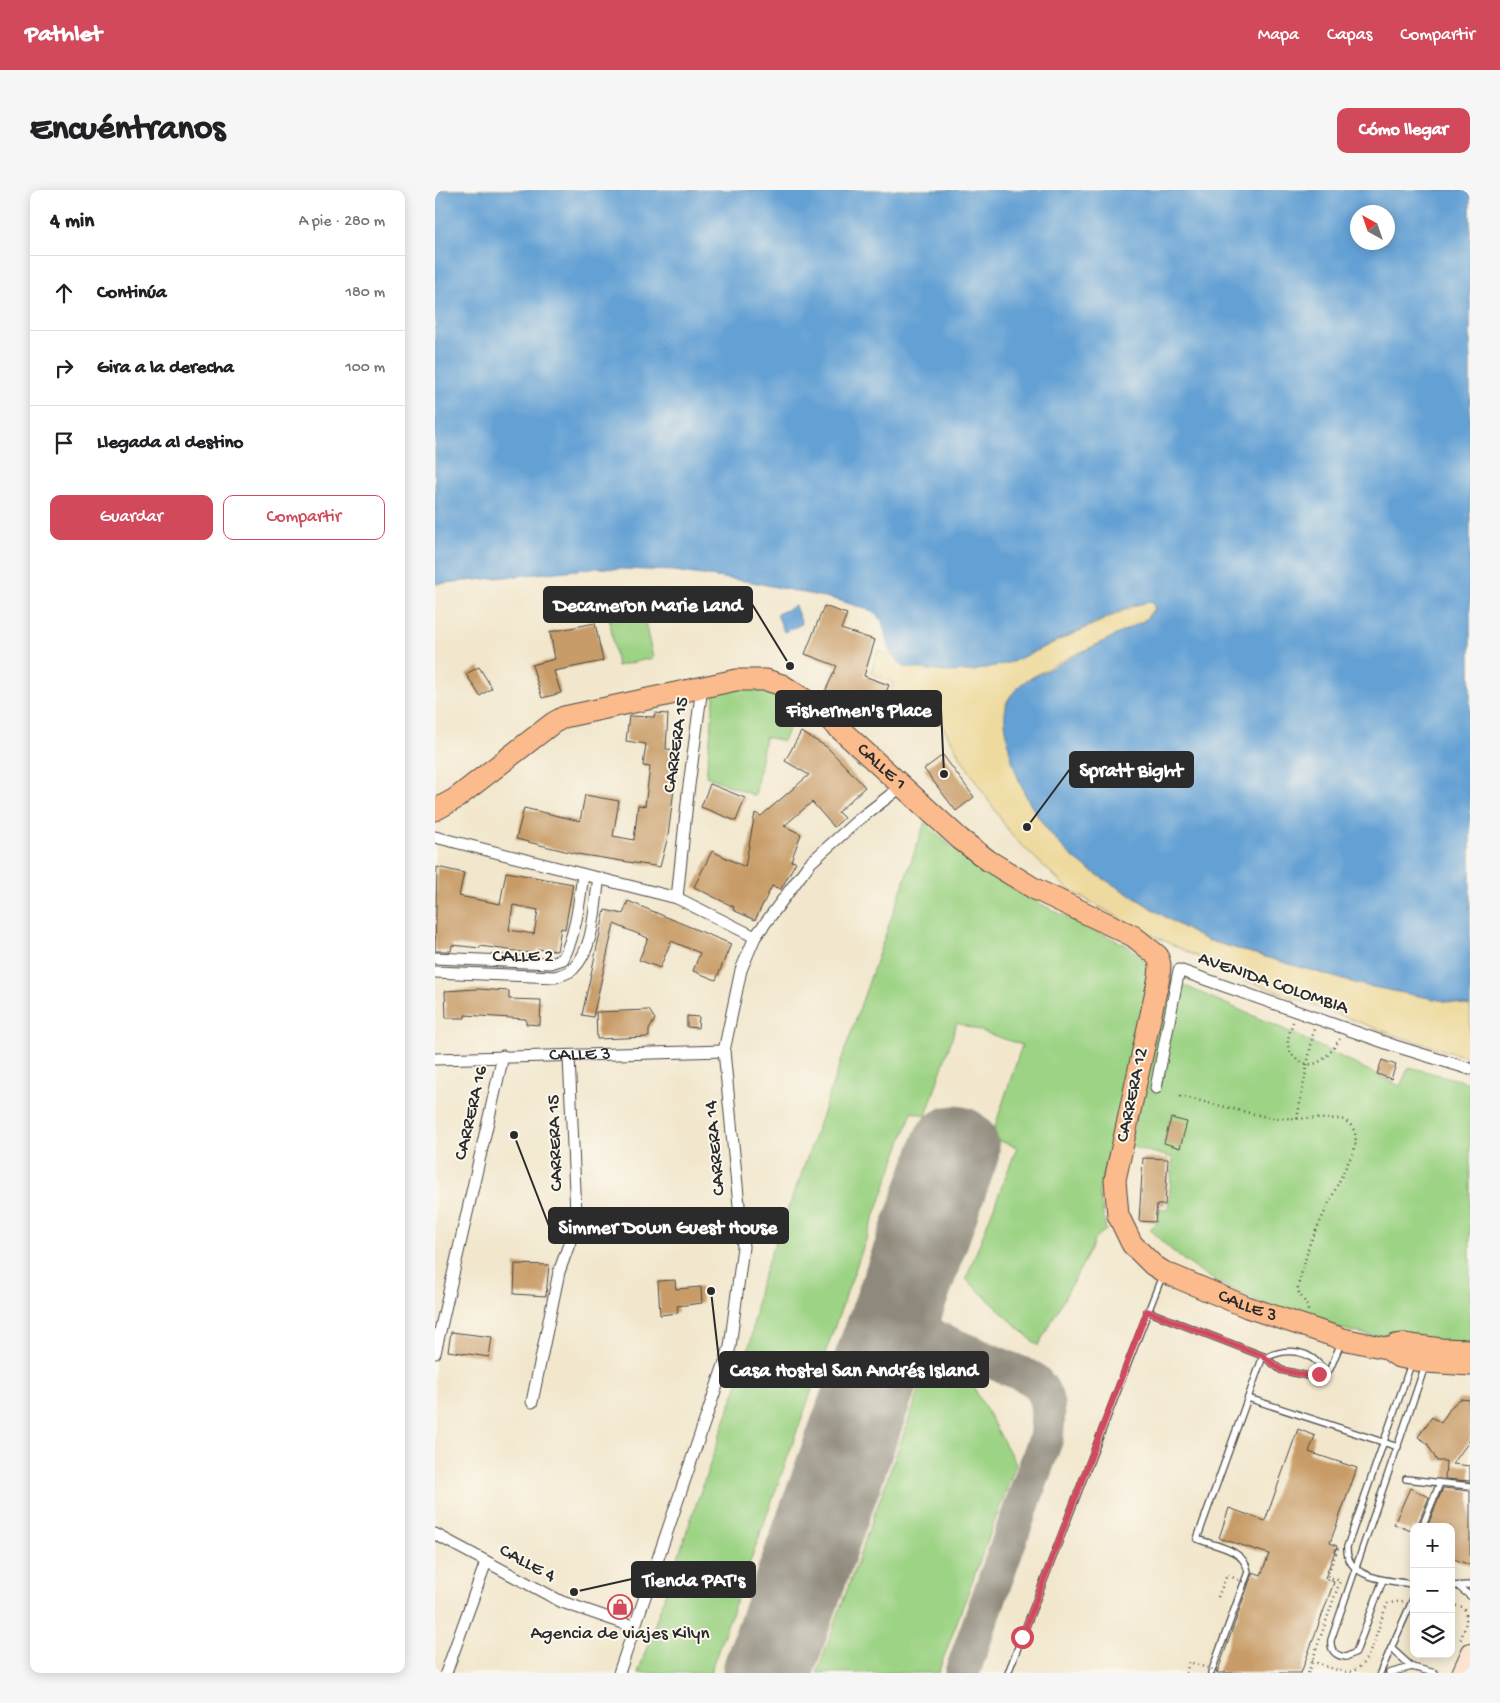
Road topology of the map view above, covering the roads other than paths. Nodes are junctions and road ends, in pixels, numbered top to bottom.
1 (703, 687) junction
2 (902, 786) junction
3 (435, 810) edge
4 (435, 837) edge
5 (583, 874) junction
6 (599, 878) junction
7 (677, 898) junction
8 (755, 937) junction
9 (1158, 956) joint
10 (435, 958) edge
11 (563, 959) junction
12 (572, 970) junction
13 (435, 972) edge
14 (724, 1051) junction
15 (503, 1056) junction
16 (569, 1056) junction
17 (435, 1058) edge
18 (1470, 1069) edge
19 (1156, 1088) dead end
20 (1125, 1233) joint
21 (1164, 1272) junction
22 (1147, 1311) junction
23 (1343, 1338) junction
24 (1470, 1350) edge
25 (435, 1354) edge
26 (1422, 1354) junction
27 (1265, 1356) junction
28 (1470, 1365) edge
29 (1324, 1370) junction
30 (1248, 1398) junction
31 (532, 1402) dead end
32 (1384, 1443) junction
33 (1398, 1447) junction
34 (1406, 1479) dead end
35 (1441, 1483) junction
36 (1470, 1486) edge
37 (1424, 1523) edge
38 (435, 1534) edge
39 (486, 1562) junction
40 (1355, 1569) junction
41 (1383, 1580) junction
42 (1410, 1583) edge
43 (1470, 1585) edge
44 (1455, 1586) edge
45 (1459, 1587) junction
46 (1470, 1596) edge
47 (1410, 1606) edge
48 (635, 1627) junction
49 (1391, 1648) junction
50 (1464, 1649) edge
51 (1412, 1667) junction
52 (1214, 1672) edge
53 (446, 1673) edge
54 (619, 1673) edge
55 (1008, 1673) edge
56 (1380, 1673) edge
57 (1389, 1673) edge
58 (1435, 1673) edge
59 (1460, 1673) edge

1 - 2 highway, CALLE 1
1 - 3 highway, CALLE 1
1 - 7 street, CARRERA 15
2 - 8 street, CARRERA 14
2 - 9 highway, CALLE 1
4 - 5 street
5 - 6 street
5 - 11 street, CALLE 2
6 - 7 street
6 - 12 street, CALLE 2
7 - 8 street
8 - 14 street, CARRERA 14
9 - 20 highway, CARRERA 12
10 - 11 street, CALLE 2
11 - 12 street
12 - 13 street, CALLE 2
14 - 16 street, CALLE 3
14 - 48 street, CARRERA 14
15 - 16 street, CALLE 3
15 - 17 street, CALLE 3
15 - 25 street, CARRERA 16
16 - 31 street, CARRERA 15
18 - 19 street, AVENIDA COLOMBIA
20 - 21 highway, CALLE 3
21 - 22 lane
21 - 23 highway, CALLE 3
22 - 27 lane
22 - 55 lane
23 - 26 highway, CALLE 3
23 - 29 lane
24 - 26 highway, CALLE 3
26 - 28 highway, CALLE 3
26 - 32 lane
26 - 33 lane
27 - 29 lane
27 - 29 lane
27 - 30 lane
30 - 32 lane
30 - 52 lane
32 - 33 lane
32 - 40 lane
33 - 40 lane
34 - 35 lane
35 - 36 lane
35 - 37 lane
38 - 39 street, CALLE 4
39 - 48 street, CALLE 4
39 - 53 street
40 - 41 lane
40 - 41 lane
41 - 42 lane
43 - 45 lane
44 - 45 lane
45 - 46 lane
47 - 49 lane
48 - 54 street, CARRERA 14
49 - 51 lane
49 - 56 lane
50 - 59 street
51 - 57 lane
51 - 58 lane

